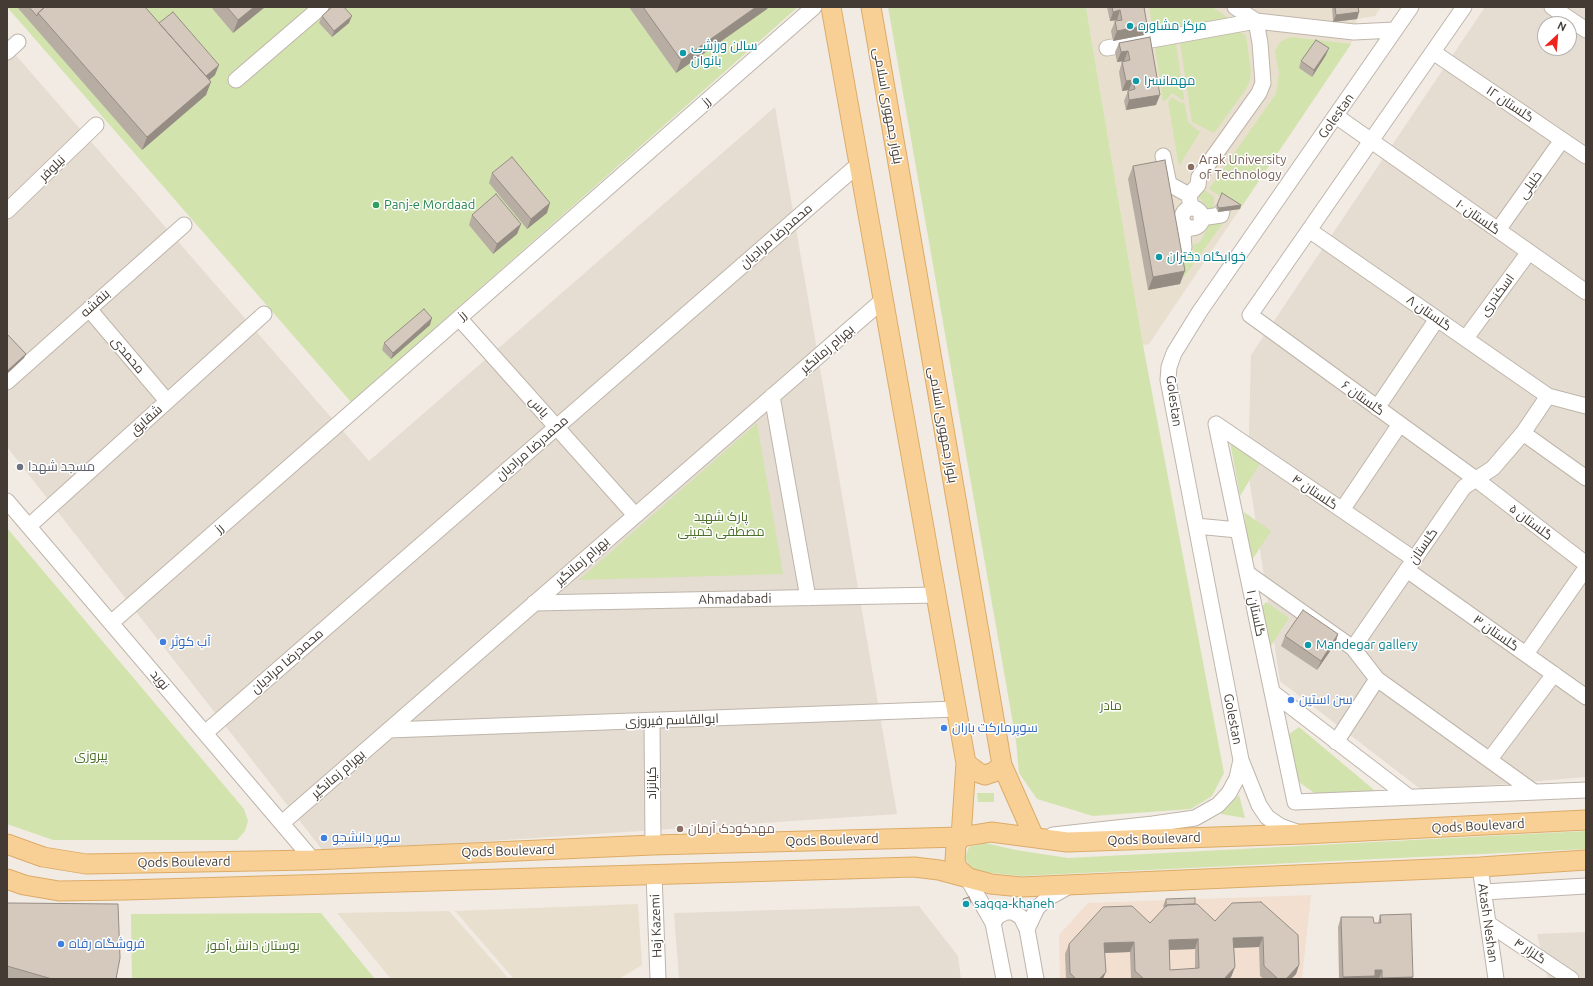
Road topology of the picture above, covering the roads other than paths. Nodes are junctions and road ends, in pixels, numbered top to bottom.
1 (321, 7) edge
2 (814, 7) edge
3 (831, 7) edge
4 (871, 7) edge
5 (1235, 7) edge
6 (1411, 7) edge
7 (1464, 7) edge
8 (1552, 7) edge
9 (1256, 21) junction
10 (1395, 30) junction
11 (1586, 30) edge
12 (1107, 48) dead end
13 (1433, 52) junction
14 (236, 80) dead end
15 (1336, 116) junction
16 (96, 125) dead end
17 (1562, 140) junction
18 (1371, 141) junction
19 (1163, 156) dead end
20 (1586, 156) edge
21 (859, 164) junction
22 (1194, 207) junction
23 (7, 211) edge
24 (1222, 211) edge
25 (184, 225) dead end
26 (1309, 230) junction
27 (1498, 230) junction
28 (1184, 248) dead end
29 (1529, 252) junction
30 (1586, 292) edge
31 (883, 300) junction
32 (89, 309) junction
33 (264, 314) dead end
34 (459, 318) junction
35 (1437, 319) junction
36 (1466, 338) junction
37 (7, 382) edge
38 (772, 396) junction
39 (1548, 396) junction
40 (167, 401) junction
41 (1586, 406) edge
42 (1377, 408) junction
43 (1216, 424) joint
44 (1400, 424) junction
45 (557, 427) junction
46 (1523, 433) junction
47 (1586, 478) edge
48 (1477, 480) junction
49 (7, 501) edge
50 (1342, 510) junction
51 (635, 515) junction
52 (29, 526) junction
53 (1196, 526) junction
54 (1238, 530) junction
55 (1410, 564) junction
56 (1586, 564) edge
57 (1586, 568) edge
58 (1247, 573) junction
59 (936, 595) junction
60 (808, 598) junction
61 (534, 604) junction
62 (111, 623) junction
63 (1353, 648) junction
64 (1526, 654) junction
65 (1554, 674) junction
66 (1377, 678) junction
67 (1272, 692) junction
68 (1586, 697) edge
69 (956, 709) junction
70 (652, 721) junction
71 (388, 730) junction
72 (205, 732) junction
73 (1336, 742) junction
74 (1490, 759) junction
75 (1241, 760) junction
76 (966, 763) junction
77 (1002, 765) junction
78 (1586, 790) edge
79 (1534, 792) junction
80 (1409, 797) junction
81 (1586, 820) edge
82 (282, 823) junction
83 (1303, 834) junction
84 (961, 837) junction
85 (1034, 837) junction
86 (7, 844) edge
87 (653, 845) junction
88 (313, 860) junction
89 (1586, 860) edge
90 (1480, 867) junction
91 (654, 874) junction
92 (966, 876) junction
93 (7, 879) edge
94 (316, 885) junction
95 (1071, 885) junction
96 (1584, 888) edge
97 (1484, 892) junction
98 (993, 923) junction
99 (1489, 924) junction
100 (1027, 929) junction
101 (658, 979) edge
102 (1004, 979) edge
103 (1036, 979) edge
104 (1496, 979) edge
105 (1571, 979) edge

1 - 14 street
2 - 34 street, رز
3 - 21 main road
4 - 77 main road, بلوار جمهوری اسلامی
5 - 9 street
6 - 10 street, Golestan
7 - 13 street
8 - 11 street
9 - 10 street
9 - 12 street
9 - 22 street
10 - 15 street, Golestan
13 - 17 street, گلستان ۱۲
13 - 18 street
15 - 18 street, گلستان ۱۰
15 - 53 street, Golestan
16 - 23 street, نیلوفر
17 - 20 street, گلستان ۱۲
17 - 27 street, خلیلی
18 - 26 street
18 - 27 street, گلستان ۱۰
19 - 22 street
21 - 31 main road
21 - 45 street, محمدرضا مرادیان
22 - 24 street
22 - 28 street
25 - 32 street, بنفشه
26 - 35 street, گلستان ۸
26 - 42 street, گلستان ۶
27 - 29 street, گلستان ۱۰
29 - 30 street, گلستان ۱۰
29 - 36 street, اسکندری
31 - 38 street, بهرام زمانگیر
31 - 59 main road
32 - 37 street, بنفشه
32 - 40 street, محمدی
33 - 40 street, شقایق
34 - 45 street, یاس
34 - 62 street, رز
35 - 36 street, گلستان ۸
35 - 42 street
36 - 39 street, گلستان ۸
38 - 51 street, بهرام زمانگیر
38 - 60 street
39 - 41 street
39 - 46 street, گلستان
40 - 52 street, شقایق
42 - 44 street, گلستان ۶
43 - 50 street, گلستان ۴
43 - 54 street, گلستان ۱
44 - 48 street, گلستان ۶
44 - 50 street
45 - 51 street, یاس
45 - 72 street, محمدرضا مرادیان
46 - 47 street
46 - 48 street, گلستان
48 - 55 street, گلستان
48 - 56 street, گلستان ۵
49 - 52 street, نوید
50 - 55 street, گلستان ۴
51 - 61 street, بهرام زمانگیر
52 - 62 street, نوید
53 - 54 street
53 - 75 street, Golestan
54 - 58 street, گلستان ۱
55 - 63 street, گلستان
55 - 64 street, گلستان ۳
57 - 64 street
58 - 63 street
58 - 67 street, گلستان ۱
59 - 60 street, Ahmadabadi
59 - 69 main road
60 - 61 street, Ahmadabadi
61 - 71 street, بهرام زمانگیر
62 - 72 street, نوید
63 - 66 street
64 - 65 street, گلستان ۳
65 - 68 street, گلستان ۳
65 - 74 street
66 - 73 street
66 - 74 street
67 - 73 street
67 - 80 street, گلستان ۱
69 - 70 street, ابوالقاسم فیروزی
69 - 76 main road
70 - 71 street, ابوالقاسم فیروزی
70 - 87 street, کیانزاد
71 - 82 street, بهرام زمانگیر
72 - 82 street, نوید
73 - 80 street
74 - 79 street
75 - 83 street, Golestan
75 - 85 street
76 - 77 main road
76 - 84 main road
77 - 85 main road, بلوار جمهوری اسلامی
78 - 79 street
79 - 80 street
81 - 83 main road, Qods Boulevard
82 - 88 street, نوید
83 - 85 main road, Qods Boulevard
84 - 85 main road, Qods Boulevard
84 - 87 main road, Qods Boulevard
84 - 92 main road
86 - 88 main road, Qods Boulevard
87 - 88 main road, Qods Boulevard
87 - 91 main road
88 - 94 main road
89 - 90 main road, Qods Boulevard
90 - 95 main road, Qods Boulevard
90 - 97 street, Atash Neshan
91 - 92 main road, Qods Boulevard
91 - 94 main road, Qods Boulevard
91 - 101 street, Haj Kazemi
92 - 95 main road, Qods Boulevard
92 - 98 street
93 - 94 main road, Qods Boulevard
95 - 100 street
96 - 97 street
97 - 99 street, Atash Neshan
98 - 100 street
98 - 102 street
99 - 104 street, Atash Neshan
99 - 105 street, گلزار ۴
100 - 103 street

